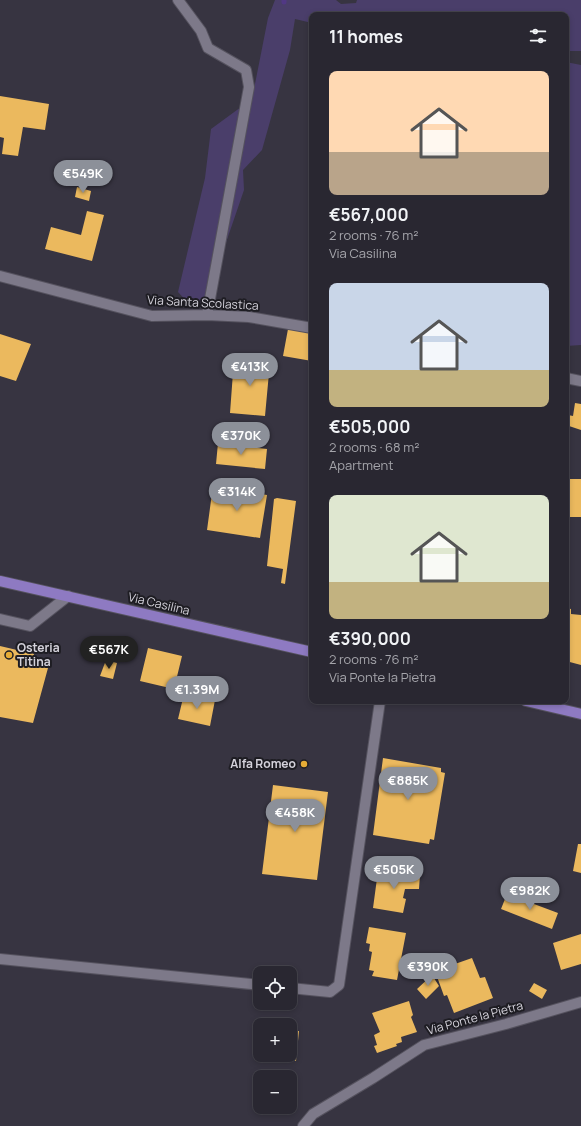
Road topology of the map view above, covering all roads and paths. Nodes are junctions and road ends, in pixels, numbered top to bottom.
1 (178, 0) edge
2 (0, 276) edge
3 (207, 315) junction
4 (309, 327) edge
5 (569, 379) edge
6 (581, 381) edge
7 (0, 581) edge
8 (68, 596) junction
9 (0, 619) edge
10 (309, 651) edge
11 (380, 704) edge
12 (539, 704) edge
13 (581, 714) edge
14 (0, 959) edge
15 (253, 984) edge
16 (297, 989) edge
17 (581, 1002) edge
18 (303, 1126) edge

1 - 3 street
2 - 3 street, Via Santa Scolastica
3 - 4 street, Via Santa Scolastica
5 - 6 street
7 - 8 main road, Via Casilina
8 - 9 street
8 - 10 main road, Via Casilina
11 - 16 street
12 - 13 main road
14 - 15 street
17 - 18 street, Via Ponte la Pietra

